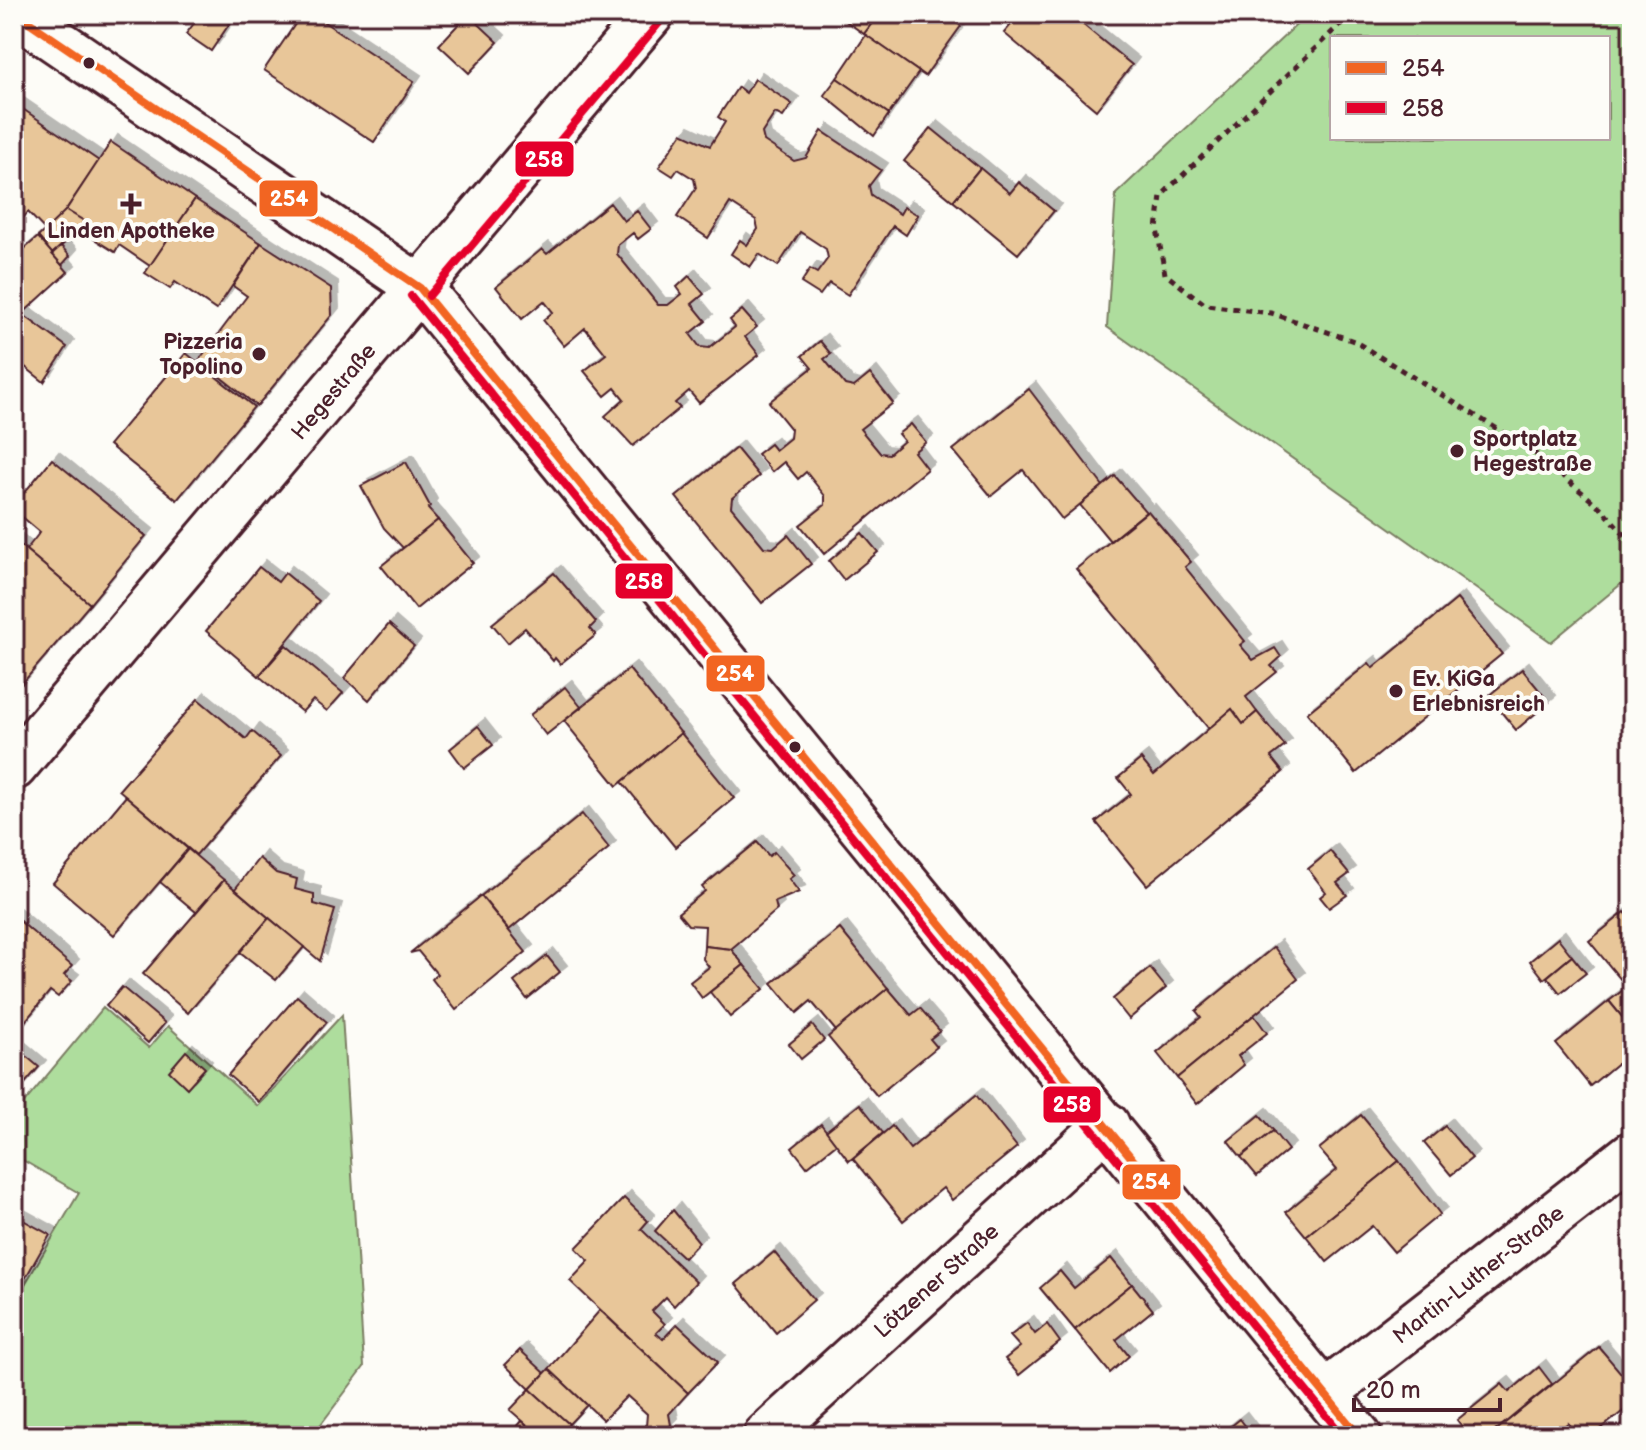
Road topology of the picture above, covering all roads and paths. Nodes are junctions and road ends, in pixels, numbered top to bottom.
1 (17, 14) edge
2 (651, 14) edge
3 (1351, 14) edge
4 (420, 288) junction
5 (1632, 543) edge
6 (14, 767) edge
7 (1107, 1125) junction
8 (1632, 1154) edge
9 (1324, 1394) junction
10 (766, 1436) edge
11 (1359, 1436) edge

1 - 4 street
2 - 4 street, Hegestraße
3 - 5 path
4 - 6 street, Hegestraße
4 - 7 street
7 - 9 street
7 - 10 street, Lötzener Straße
8 - 9 street, Martin-Luther-Straße
9 - 11 street

